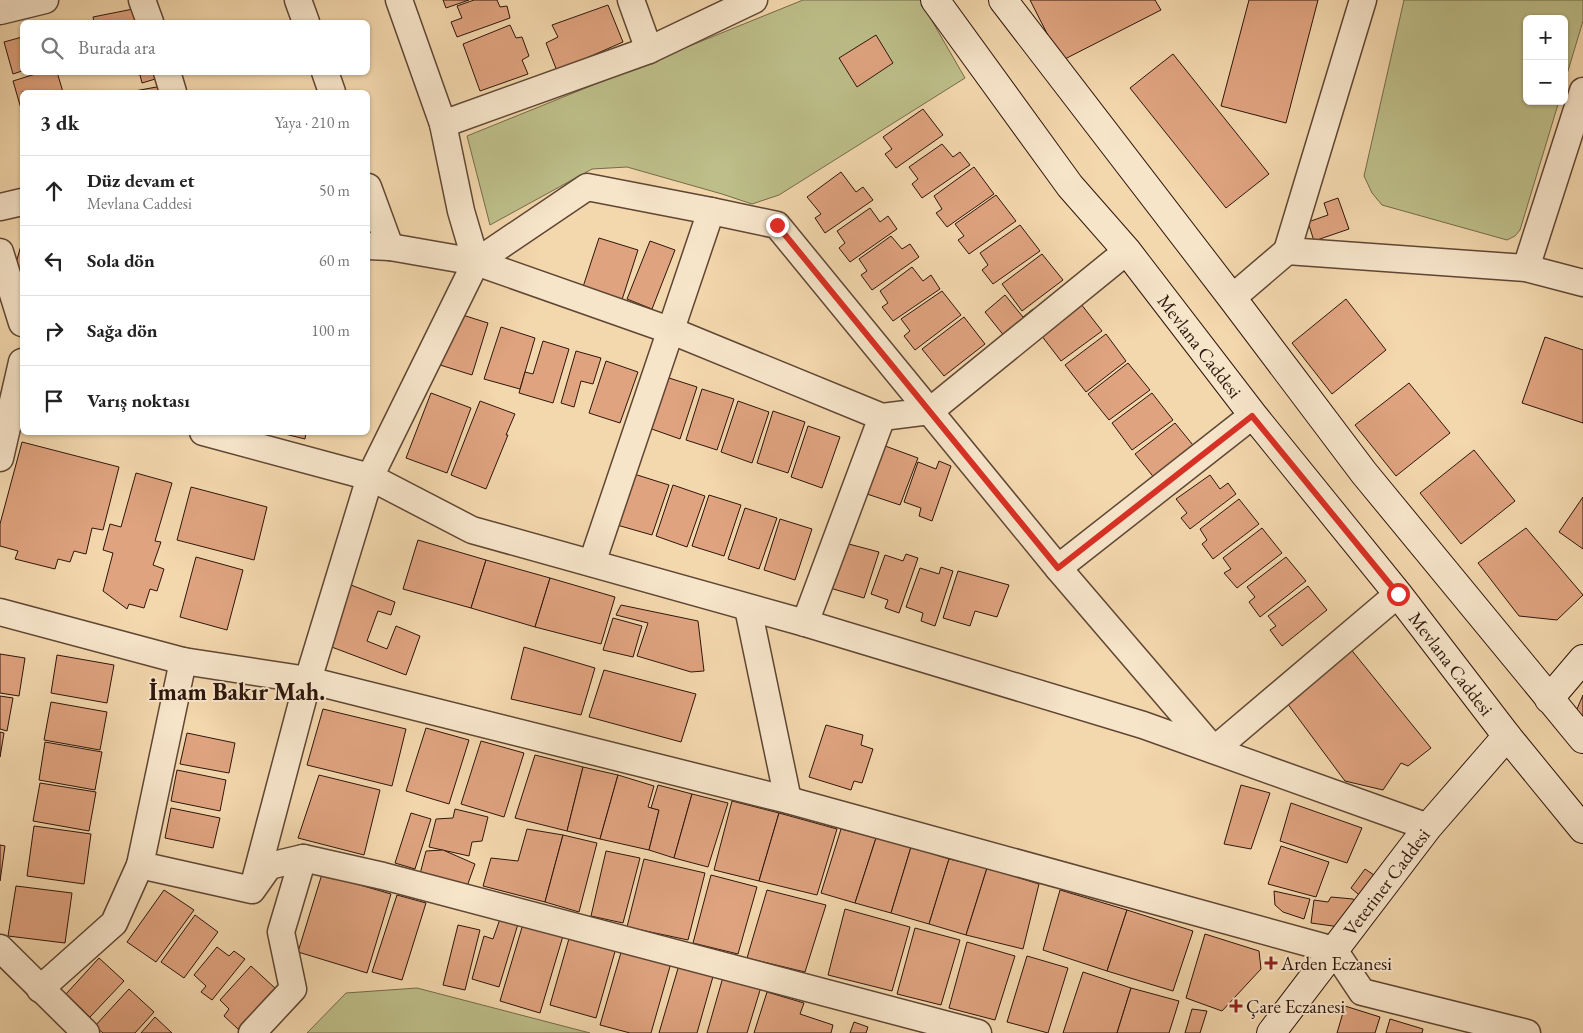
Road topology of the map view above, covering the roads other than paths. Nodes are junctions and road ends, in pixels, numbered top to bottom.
1 (45, 0) edge
2 (142, 0) edge
3 (298, 0) edge
4 (399, 0) edge
5 (631, 0) edge
6 (754, 0) edge
7 (935, 0) edge
8 (1003, 0) edge
9 (1363, 0) edge
10 (0, 12) edge
11 (149, 20) edge
12 (305, 20) edge
13 (649, 50) junction
14 (168, 75) edge
15 (326, 75) edge
16 (173, 90) edge
17 (331, 90) edge
18 (1583, 91) edge
19 (443, 124) junction
20 (370, 198) edge
21 (20, 202) edge
22 (0, 207) edge
23 (711, 211) junction
24 (379, 246) edge
25 (1127, 251) junction
26 (1287, 251) junction
27 (1, 257) edge
28 (476, 262) junction
29 (1526, 268) junction
30 (1583, 283) edge
31 (1232, 298) junction
32 (20, 317) edge
33 (672, 331) junction
34 (16, 377) edge
35 (930, 411) junction
36 (1252, 416) junction
37 (882, 417) junction
38 (214, 435) edge
39 (0, 458) edge
40 (370, 477) junction
41 (592, 563) junction
42 (1058, 568) junction
43 (1398, 594) junction
44 (748, 608) junction
45 (0, 612) edge
46 (804, 623) junction
47 (1583, 659) edge
48 (183, 661) junction
49 (308, 680) junction
50 (1549, 699) junction
51 (1507, 736) junction
52 (1583, 739) edge
53 (1214, 750) junction
54 (788, 800) junction
55 (1428, 827) junction
56 (1583, 829) edge
57 (303, 858) junction
58 (140, 865) junction
59 (252, 890) junction
60 (0, 948) edge
61 (1334, 950) junction
62 (40, 988) junction
63 (86, 1033) edge
64 (252, 1033) edge
65 (978, 1033) edge
66 (1271, 1033) edge
67 (1527, 1033) edge

1 - 10 street
2 - 11 street
3 - 12 street
4 - 19 street
5 - 13 street
6 - 13 street
7 - 25 main road, Mevlana Caddesi
8 - 31 main road
9 - 26 street
13 - 19 street
14 - 16 street
15 - 17 street
18 - 29 street
19 - 28 street
20 - 24 street
21 - 22 street
23 - 28 street
23 - 33 street
23 - 35 street
24 - 28 street
25 - 35 street
25 - 36 main road, Mevlana Caddesi
26 - 29 street
26 - 31 street
27 - 32 street
28 - 33 street
28 - 40 street
29 - 30 street
31 - 50 main road
33 - 37 street
33 - 41 street
34 - 39 street
35 - 37 street
35 - 42 street
36 - 42 street
36 - 43 main road, Mevlana Caddesi
37 - 46 street
38 - 40 street
40 - 41 street
40 - 49 street
41 - 44 street
42 - 53 street
43 - 51 main road, Mevlana Caddesi
43 - 53 street
44 - 46 street
44 - 54 street
45 - 48 street
46 - 53 street
47 - 50 main road
48 - 49 street
48 - 58 street
49 - 54 street
49 - 59 street
50 - 52 main road
51 - 55 main road, Veteriner Caddesi
51 - 56 main road, Mevlana Caddesi
53 - 55 street
54 - 61 street
55 - 61 main road, Veteriner Caddesi
57 - 59 street
57 - 64 street
57 - 65 street
58 - 59 street
58 - 62 street
60 - 62 street
61 - 66 main road, Veteriner Caddesi
61 - 67 street
62 - 63 street

